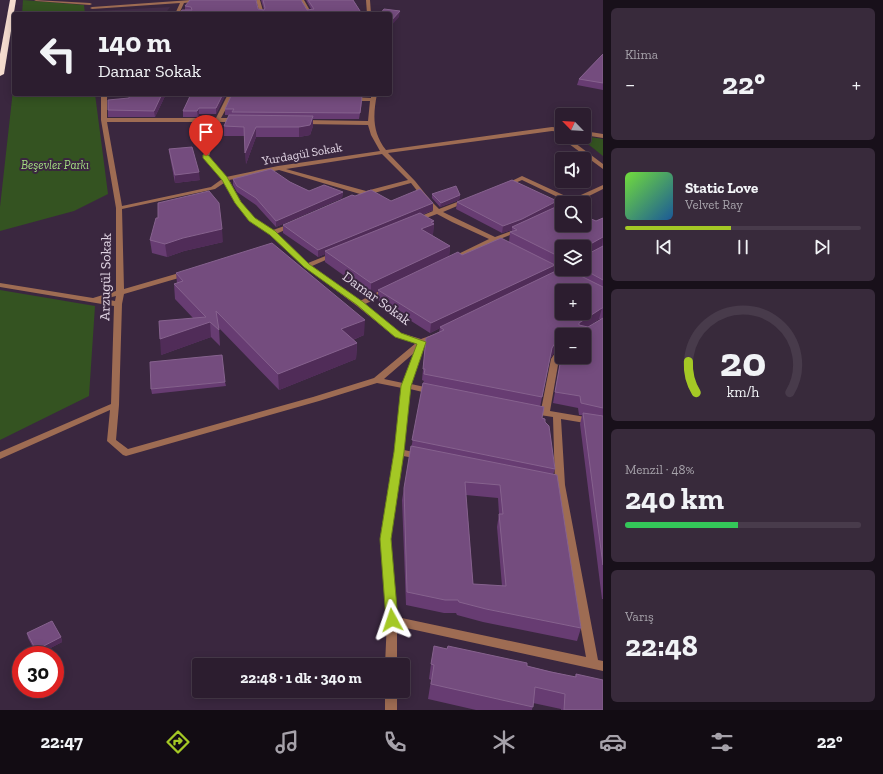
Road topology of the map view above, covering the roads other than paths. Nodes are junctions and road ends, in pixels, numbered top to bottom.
1 (13, 0) edge
2 (36, 0) edge
3 (208, 0) edge
4 (258, 0) edge
5 (302, 0) edge
6 (368, 0) edge
7 (182, 3) junction
8 (91, 4) edge
9 (178, 12) edge
10 (261, 12) edge
11 (309, 12) edge
12 (369, 12) edge
13 (0, 74) edge
14 (104, 96) edge
15 (230, 96) edge
16 (373, 97) edge
17 (341, 98) edge
18 (104, 120) junction
19 (218, 120) junction
20 (242, 120) edge
21 (298, 121) edge
22 (370, 123) junction
23 (552, 128) junction
24 (555, 129) edge
25 (555, 130) edge
26 (591, 134) edge
27 (603, 136) edge
28 (573, 144) edge
29 (382, 152) junction
30 (603, 167) edge
31 (278, 168) junction
32 (225, 179) junction
33 (412, 181) junction
34 (501, 187) edge
35 (603, 187) edge
36 (365, 193) junction
37 (358, 196) edge
38 (559, 196) edge
39 (584, 196) edge
40 (473, 198) edge
41 (119, 208) junction
42 (438, 211) junction
43 (301, 221) edge
44 (408, 224) edge
45 (524, 229) edge
46 (272, 233) junction
47 (495, 239) junction
48 (508, 246) edge
49 (343, 251) edge
50 (445, 263) edge
51 (307, 266) junction
52 (193, 271) edge
53 (0, 285) edge
54 (396, 287) edge
55 (120, 293) junction
56 (94, 300) junction
57 (118, 304) junction
58 (360, 304) junction
59 (442, 333) edge
60 (422, 342) junction
61 (555, 359) edge
62 (378, 380) junction
63 (406, 386) junction
64 (437, 392) edge
65 (115, 405) junction
66 (522, 409) edge
67 (545, 413) junction
68 (557, 416) junction
69 (603, 423) edge
70 (399, 452) junction
71 (0, 456) edge
72 (430, 458) edge
73 (392, 620) junction
74 (391, 658) edge
75 (598, 665) edge
76 (391, 698) edge
77 (391, 710) edge

1 - 13 highway
2 - 8 street
3 - 7 street
4 - 10 street
5 - 11 street
6 - 12 street
7 - 8 street
7 - 9 street
14 - 18 street, Arzugül Sokak
15 - 19 street, Damar Sokak
16 - 17 street
16 - 22 street
18 - 19 street
18 - 41 street, Arzugül Sokak
19 - 20 street
19 - 32 street, Damar Sokak
21 - 22 street
22 - 29 street
23 - 24 street, Yurdagül Sokak
23 - 25 street
23 - 29 street, Yurdagül Sokak
26 - 27 street
28 - 30 street
29 - 31 street, Yurdagül Sokak
29 - 33 street
31 - 32 street, Yurdagül Sokak
31 - 36 street
32 - 41 street, Yurdagül Sokak
32 - 46 street, Damar Sokak
33 - 36 street
33 - 42 street
34 - 38 street
35 - 39 street
36 - 37 street
40 - 42 street
41 - 55 street, Arzugül Sokak
42 - 44 street
42 - 47 street
43 - 46 street
45 - 47 street
46 - 51 street, Damar Sokak
47 - 48 street
47 - 50 street
49 - 51 street
51 - 58 street, Damar Sokak
52 - 55 street
53 - 56 street
54 - 58 street
55 - 56 street
55 - 57 street, Arzugül Sokak
56 - 57 street
57 - 65 street, Arzugül Sokak
58 - 60 street, Damar Sokak
59 - 60 street
60 - 62 street
60 - 63 street
61 - 67 street
62 - 63 street
62 - 65 street, Arzugül Sokak
63 - 64 street
63 - 70 street
65 - 71 street
66 - 67 street
67 - 68 street
68 - 69 street
68 - 75 street
70 - 72 street
70 - 73 street
73 - 74 street
73 - 75 street
76 - 77 street

